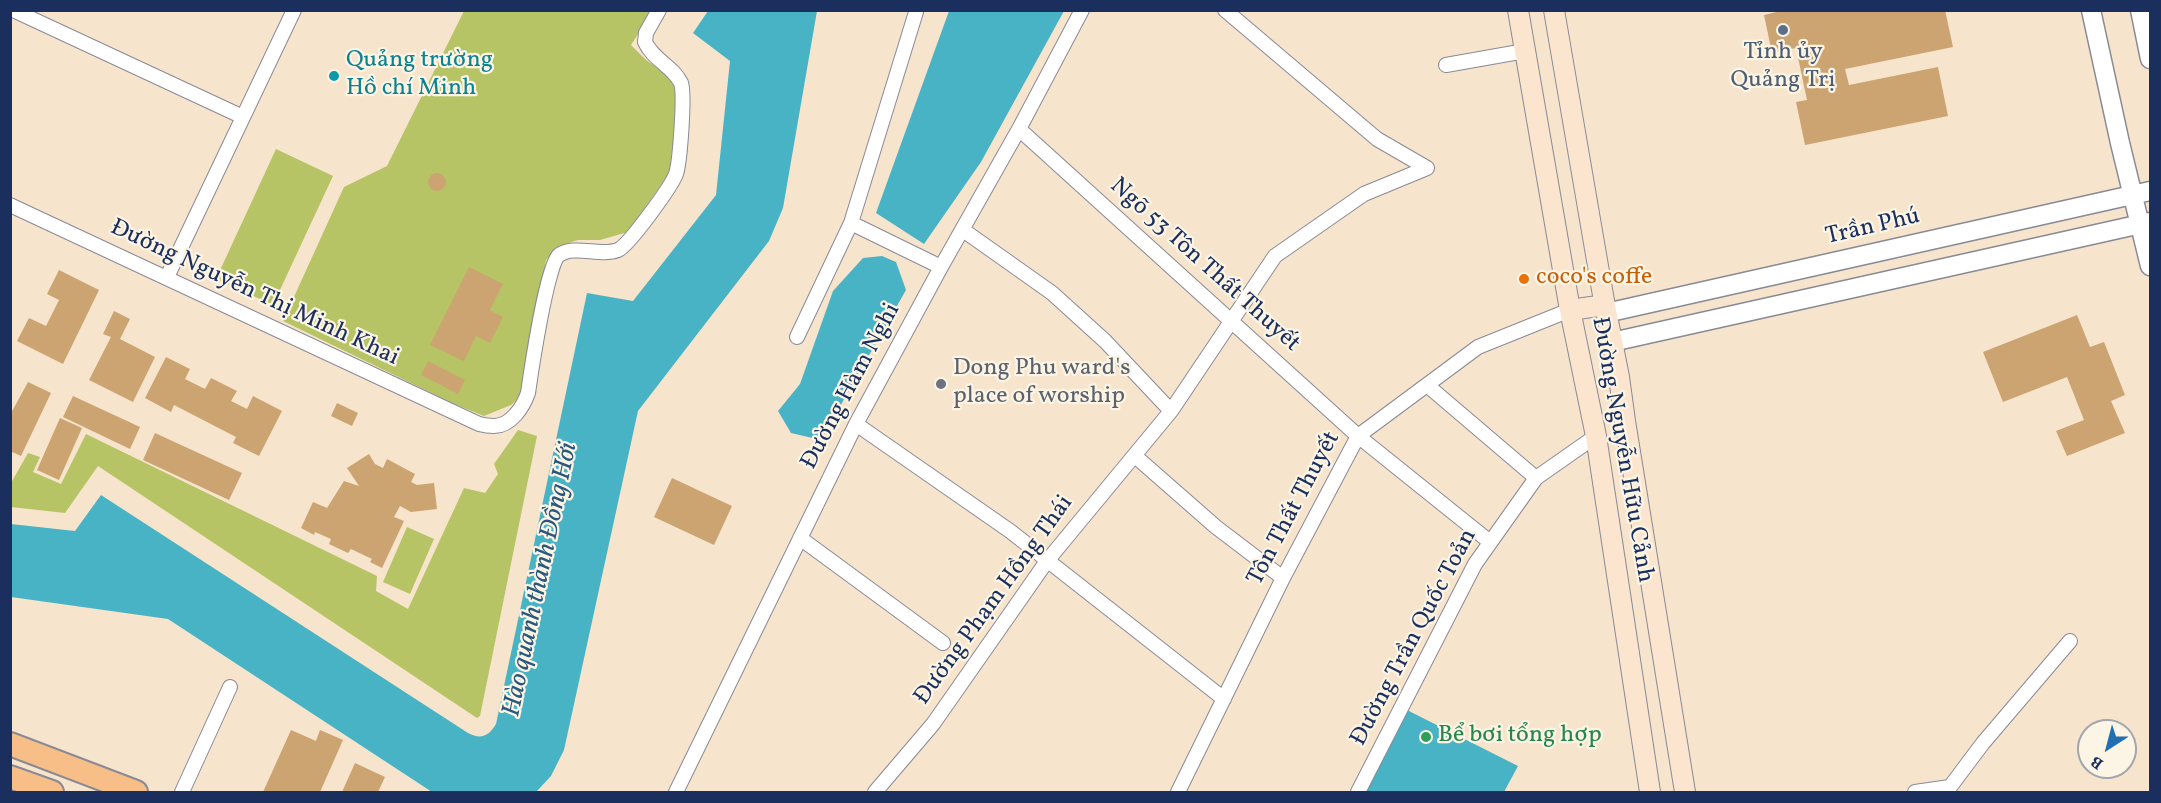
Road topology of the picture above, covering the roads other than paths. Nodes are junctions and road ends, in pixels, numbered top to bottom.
1 (13, 10) edge
2 (294, 10) edge
3 (659, 10) edge
4 (1082, 10) edge
5 (1225, 10) edge
6 (1518, 10) edge
7 (1554, 10) edge
8 (2091, 10) edge
9 (2140, 10) edge
10 (916, 12) dead end
11 (1526, 51) junction
12 (2151, 59) edge
13 (1446, 65) dead end
14 (243, 117) junction
15 (1020, 129) junction
16 (2142, 193) edge
17 (10, 205) edge
18 (851, 223) junction
19 (2145, 223) edge
20 (963, 230) junction
21 (2151, 266) edge
22 (941, 267) junction
23 (167, 277) junction
24 (1606, 309) junction
25 (1570, 310) junction
26 (1231, 322) junction
27 (797, 337) dead end
28 (1612, 342) junction
29 (1428, 386) junction
30 (1171, 411) junction
31 (856, 424) junction
32 (1358, 436) junction
33 (1596, 436) junction
34 (1135, 456) junction
35 (1536, 478) junction
36 (800, 538) junction
37 (1491, 542) junction
38 (1047, 561) junction
39 (1283, 578) junction
40 (2070, 641) dead end
41 (943, 643) dead end
42 (230, 687) dead end
43 (1224, 699) junction
44 (10, 744) edge
45 (10, 777) edge
46 (1951, 790) edge
47 (52, 792) edge
48 (136, 792) edge
49 (182, 792) edge
50 (676, 792) edge
51 (875, 792) edge
52 (1178, 792) edge
53 (1358, 792) edge
54 (1650, 792) edge
55 (1685, 792) edge
56 (1915, 792) edge

1 - 14 street
2 - 14 street
3 - 23 street, Đường Nguyễn Thị Minh Khai
4 - 15 street, Đường Hàm Nghi
5 - 26 street, Đường Phạm Hồng Thái
6 - 11 main road, Đường Nguyễn Hữu Cảnh
7 - 24 main road, Đường Nguyễn Hữu Cảnh
8 - 16 street
9 - 12 street
10 - 18 street
11 - 13 street
11 - 25 main road, Đường Nguyễn Hữu Cảnh
14 - 23 street
15 - 20 street, Đường Hàm Nghi
15 - 26 street, Ngõ 53 Tôn Thất Thuyết
16 - 19 street
16 - 24 street, Trần Phú
17 - 23 street, Đường Nguyễn Thị Minh Khai
18 - 22 street
18 - 27 street
19 - 21 street
19 - 28 street
20 - 22 street, Đường Hàm Nghi
20 - 30 street
22 - 31 street, Đường Hàm Nghi
24 - 25 main road
24 - 28 main road, Đường Nguyễn Hữu Cảnh
25 - 29 street, Tôn Thất Thuyết
25 - 33 main road, Đường Nguyễn Hữu Cảnh
26 - 30 street, Đường Phạm Hồng Thái
26 - 32 street, Ngõ 53 Tôn Thất Thuyết
28 - 55 main road, Đường Nguyễn Hữu Cảnh
29 - 32 street, Tôn Thất Thuyết
29 - 35 street
30 - 34 street, Đường Phạm Hồng Thái
31 - 36 street, Đường Hàm Nghi
31 - 38 street
32 - 37 street, Ngõ 53 Tôn Thất Thuyết
32 - 39 street, Tôn Thất Thuyết
33 - 35 street, Đường Trần Quốc Toản
33 - 54 main road, Đường Nguyễn Hữu Cảnh
34 - 38 street, Đường Phạm Hồng Thái
34 - 39 street
35 - 37 street, Đường Trần Quốc Toản
36 - 41 street
36 - 50 street, Đường Hàm Nghi
37 - 53 street, Đường Trần Quốc Toản
38 - 43 street
38 - 51 street, Đường Phạm Hồng Thái
39 - 43 street, Tôn Thất Thuyết
40 - 46 street
42 - 49 street
43 - 52 street, Tôn Thất Thuyết
44 - 48 main road
45 - 47 main road
46 - 56 street

